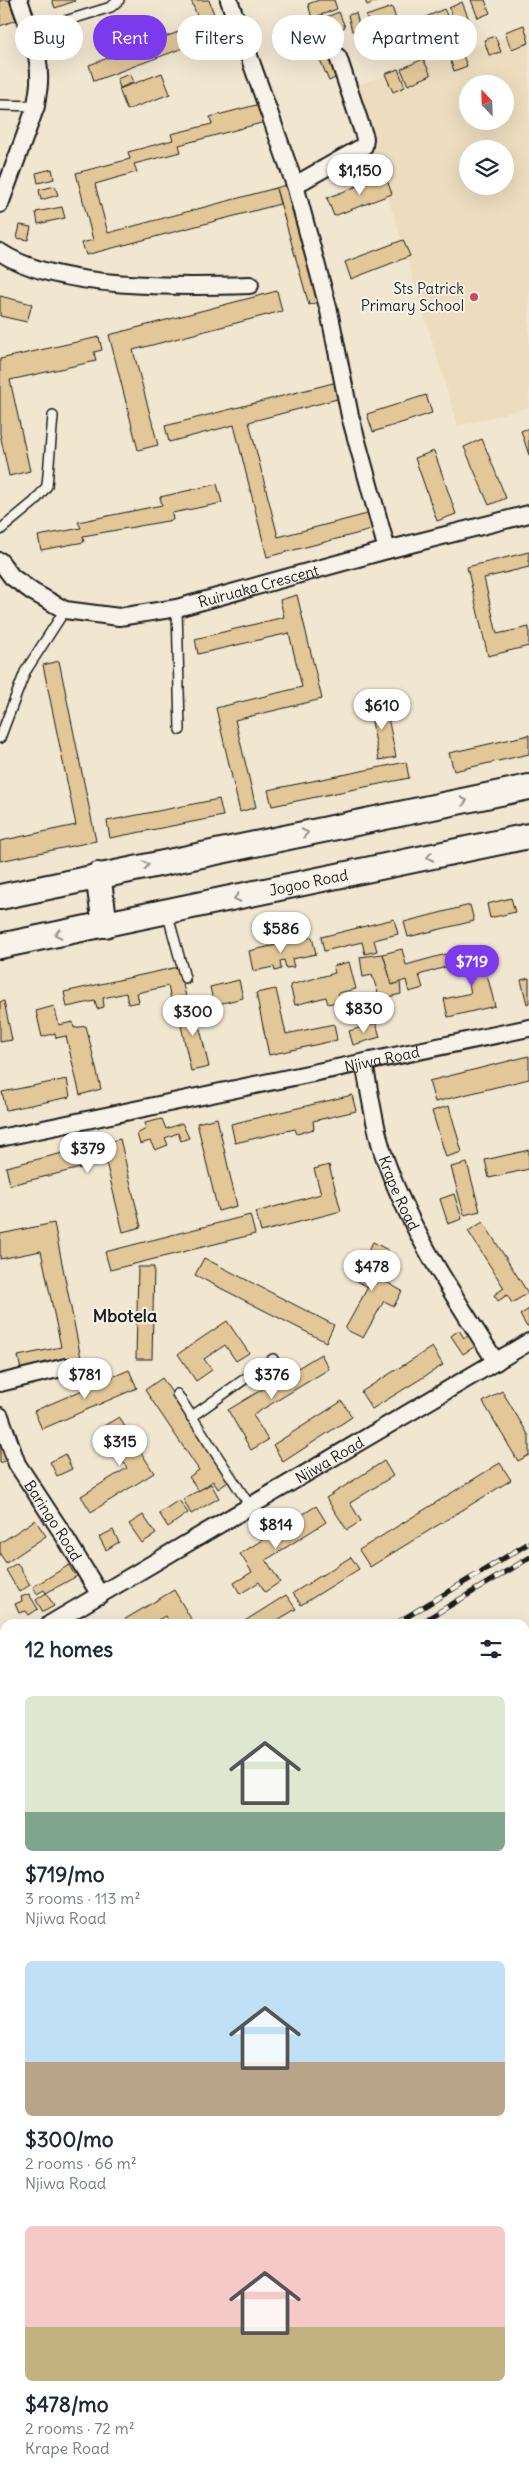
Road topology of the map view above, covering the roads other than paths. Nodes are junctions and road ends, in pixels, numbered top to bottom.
1 (19, 0) edge
2 (119, 0) edge
3 (229, 0) edge
4 (24, 15) edge
5 (83, 16) edge
6 (36, 60) edge
7 (339, 60) edge
8 (0, 105) edge
9 (36, 106) junction
10 (295, 185) junction
11 (0, 204) edge
12 (0, 252) edge
13 (250, 285) dead end
14 (53, 416) dead end
15 (529, 514) edge
16 (0, 530) edge
17 (387, 550) junction
18 (0, 561) edge
19 (178, 608) junction
20 (65, 610) junction
21 (180, 730) dead end
22 (0, 738) edge
23 (529, 787) edge
24 (529, 836) edge
25 (98, 875) junction
26 (0, 897) edge
27 (167, 912) junction
28 (105, 925) junction
29 (0, 946) edge
30 (185, 978) dead end
31 (529, 1028) edge
32 (364, 1063) junction
33 (0, 1138) edge
34 (529, 1342) edge
35 (273, 1359) dead end
36 (496, 1362) junction
37 (66, 1367) dead end
38 (0, 1383) edge
39 (178, 1394) dead end
40 (0, 1416) edge
41 (191, 1417) junction
42 (250, 1506) junction
43 (100, 1595) junction
44 (59, 1619) edge

1 - 4 street
2 - 5 lane
3 - 10 street
6 - 9 street
7 - 10 street
8 - 9 lane
9 - 11 street
10 - 17 street
12 - 13 street
14 - 16 lane
15 - 17 street, Ruiruaka Crescent
17 - 19 street, Ruiruaka Crescent
18 - 20 street, Ruiruaka Crescent
19 - 20 street, Ruiruaka Crescent
19 - 21 lane
20 - 22 lane
25 -> 23 main road
24 -> 27 main road, Jogoo Road
25 - 26 main road
25 - 28 main road
27 - 28 main road, Jogoo Road
27 - 30 lane
28 -> 29 main road, Jogoo Road
31 - 32 street, Njiwa Road
32 - 33 street, Njiwa Road
32 - 36 street, Krape Road
34 - 36 street, Njiwa Road
35 - 41 lane
36 - 42 street, Njiwa Road
37 - 38 street
39 - 41 lane
40 - 43 street, Baringo Road
41 - 42 lane
42 - 43 street, Njiwa Road
43 - 44 street, Njiwa Road

